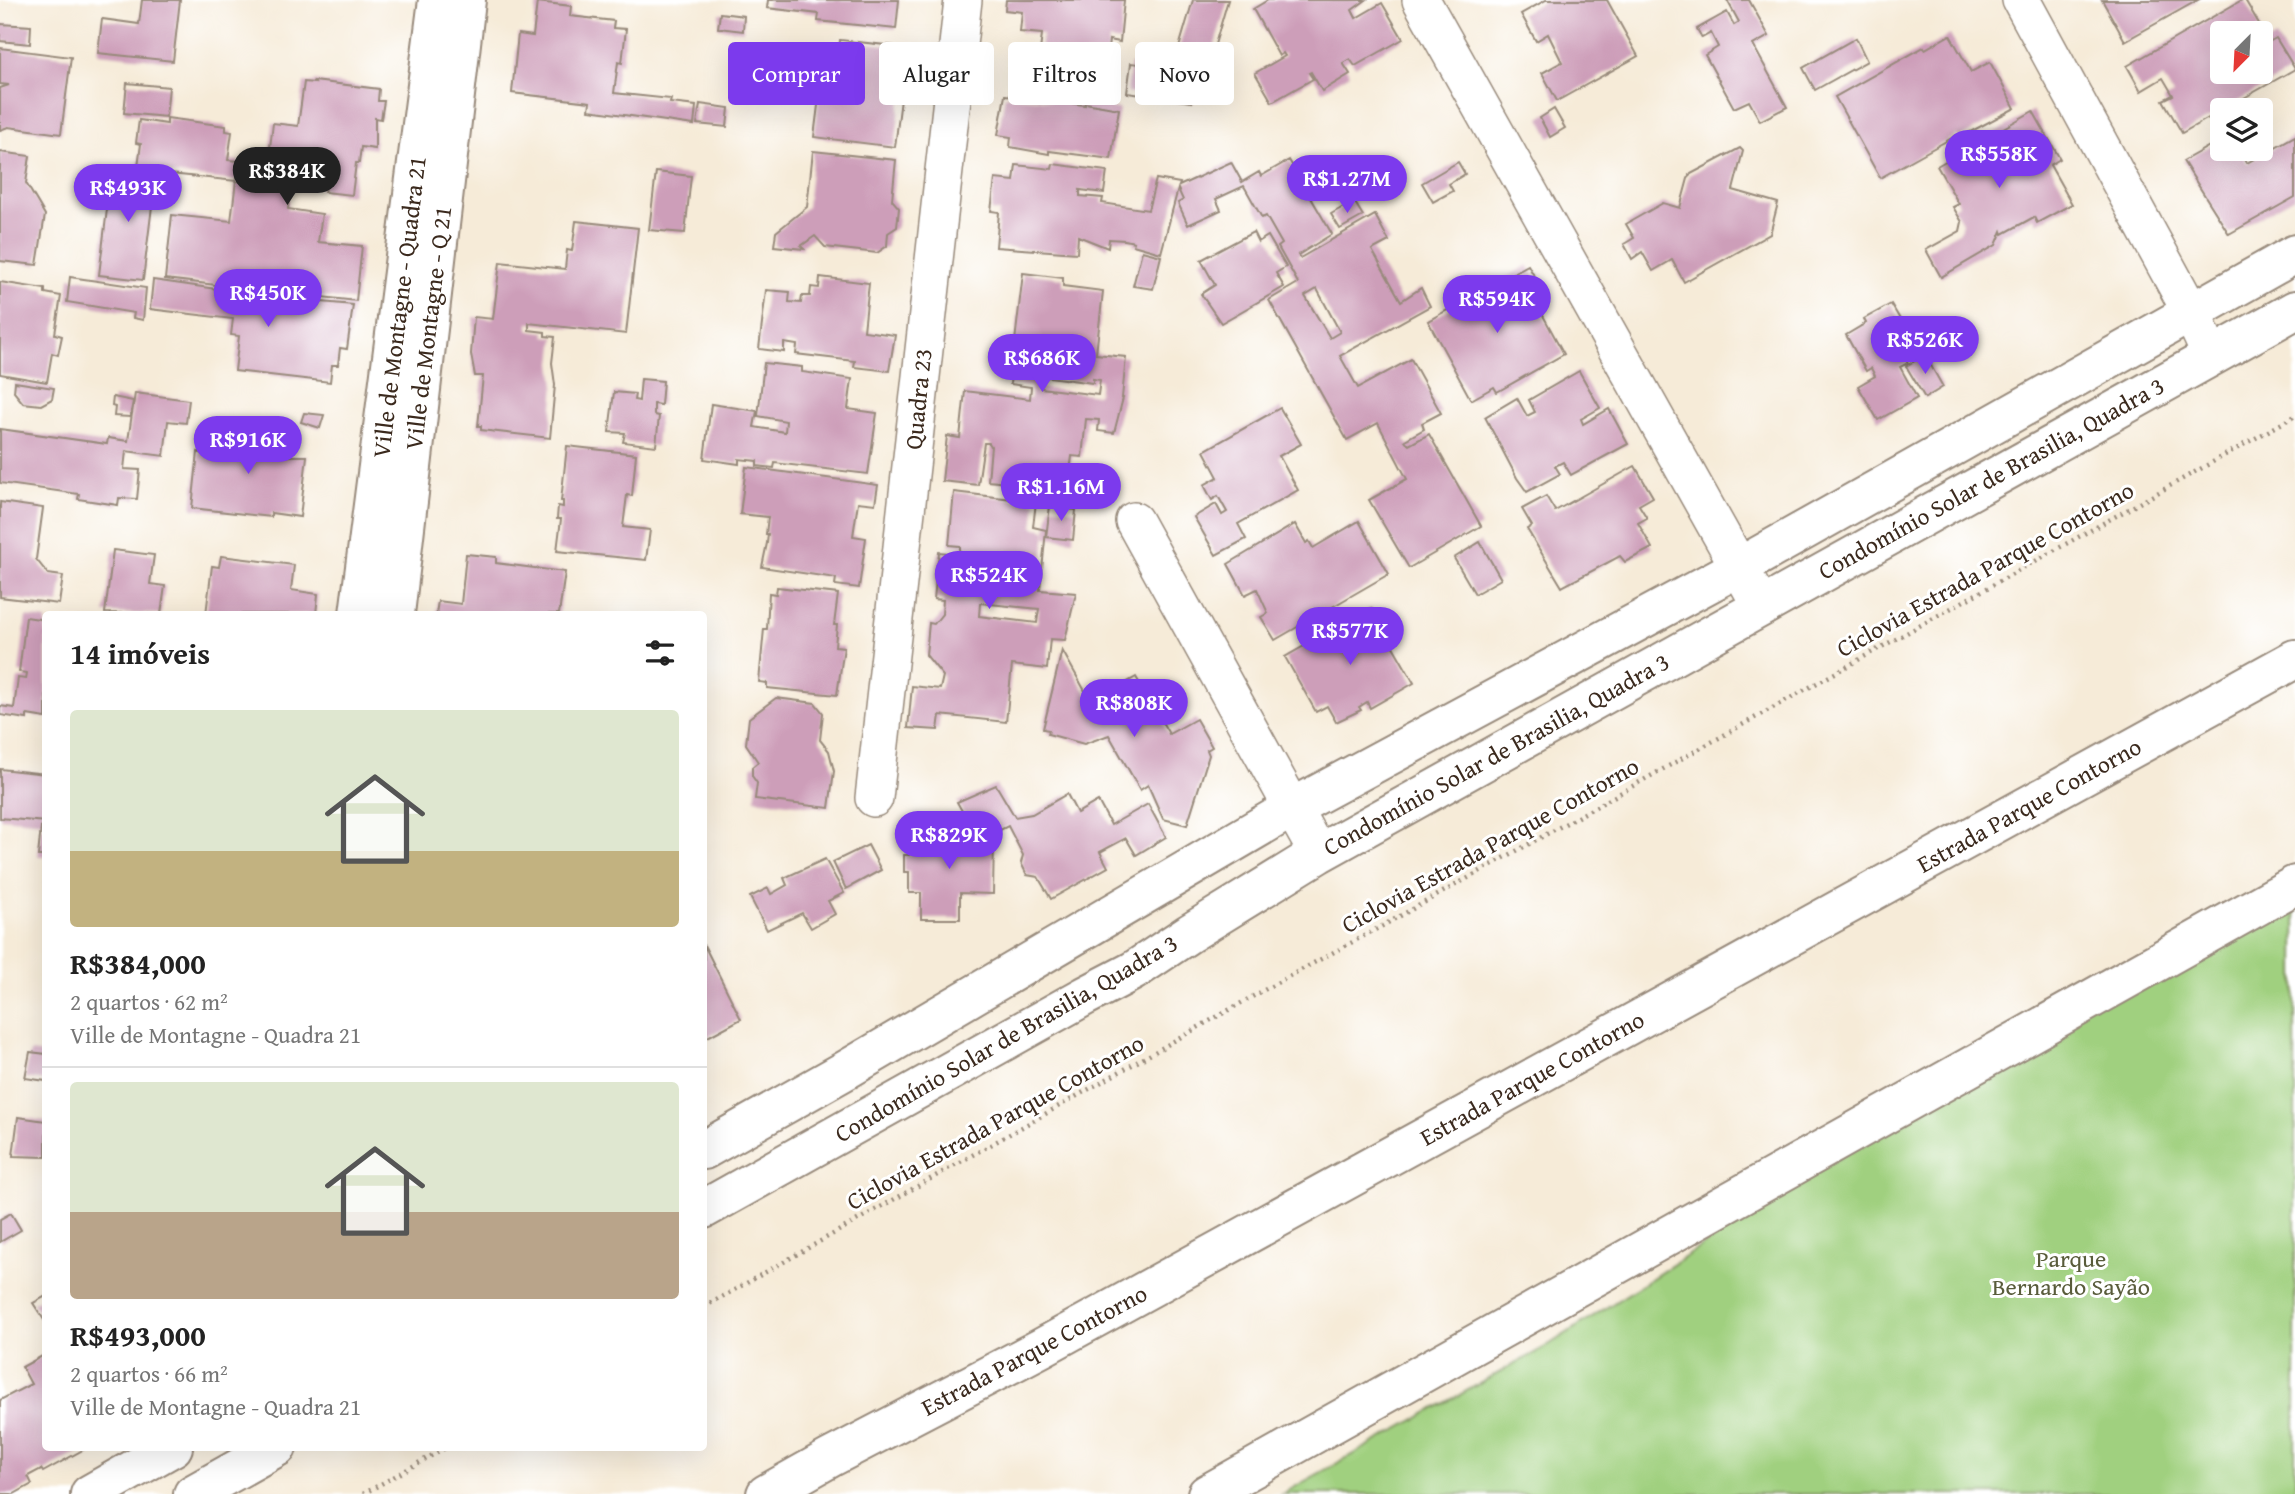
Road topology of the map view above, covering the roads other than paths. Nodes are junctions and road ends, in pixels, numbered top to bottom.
1 (439, 0) edge
2 (466, 0) edge
3 (963, 0) edge
4 (1421, 0) edge
5 (2021, 0) edge
6 (2295, 254) edge
7 (2295, 310) edge
8 (2191, 312) junction
9 (2211, 356) junction
10 (1134, 521) dead end
11 (1741, 566) junction
12 (1761, 606) junction
13 (359, 611) edge
14 (395, 611) edge
15 (2295, 659) edge
16 (874, 798) dead end
17 (1292, 808) junction
18 (1318, 854) junction
19 (2295, 886) edge
20 (707, 1148) edge
21 (707, 1206) edge
22 (166, 1451) edge
23 (270, 1451) edge
24 (90, 1494) edge
25 (193, 1494) edge
26 (766, 1494) edge
27 (1207, 1494) edge

1 - 13 street, Ville de Montagne - Quadra 21
2 - 14 street, Ville de Montagne - Q 21
3 - 16 street, Quadra 23
4 - 11 street
5 - 8 street
6 - 8 street, Condomínio Solar de Brasilia, Quadra 3
7 - 9 street, Condomínio Solar de Brasilia, Quadra 3
8 - 9 street
8 - 11 street, Condomínio Solar de Brasilia, Quadra 3
9 - 12 street, Condomínio Solar de Brasilia, Quadra 3
10 - 17 street
11 - 12 street
11 - 17 street, Condomínio Solar de Brasilia, Quadra 3
12 - 18 street, Condomínio Solar de Brasilia, Quadra 3
15 - 26 street, Estrada Parque Contorno
17 - 18 street
17 - 20 street, Condomínio Solar de Brasilia, Quadra 3
18 - 21 street, Condomínio Solar de Brasilia, Quadra 3
19 - 27 street
22 - 24 street
23 - 25 street

